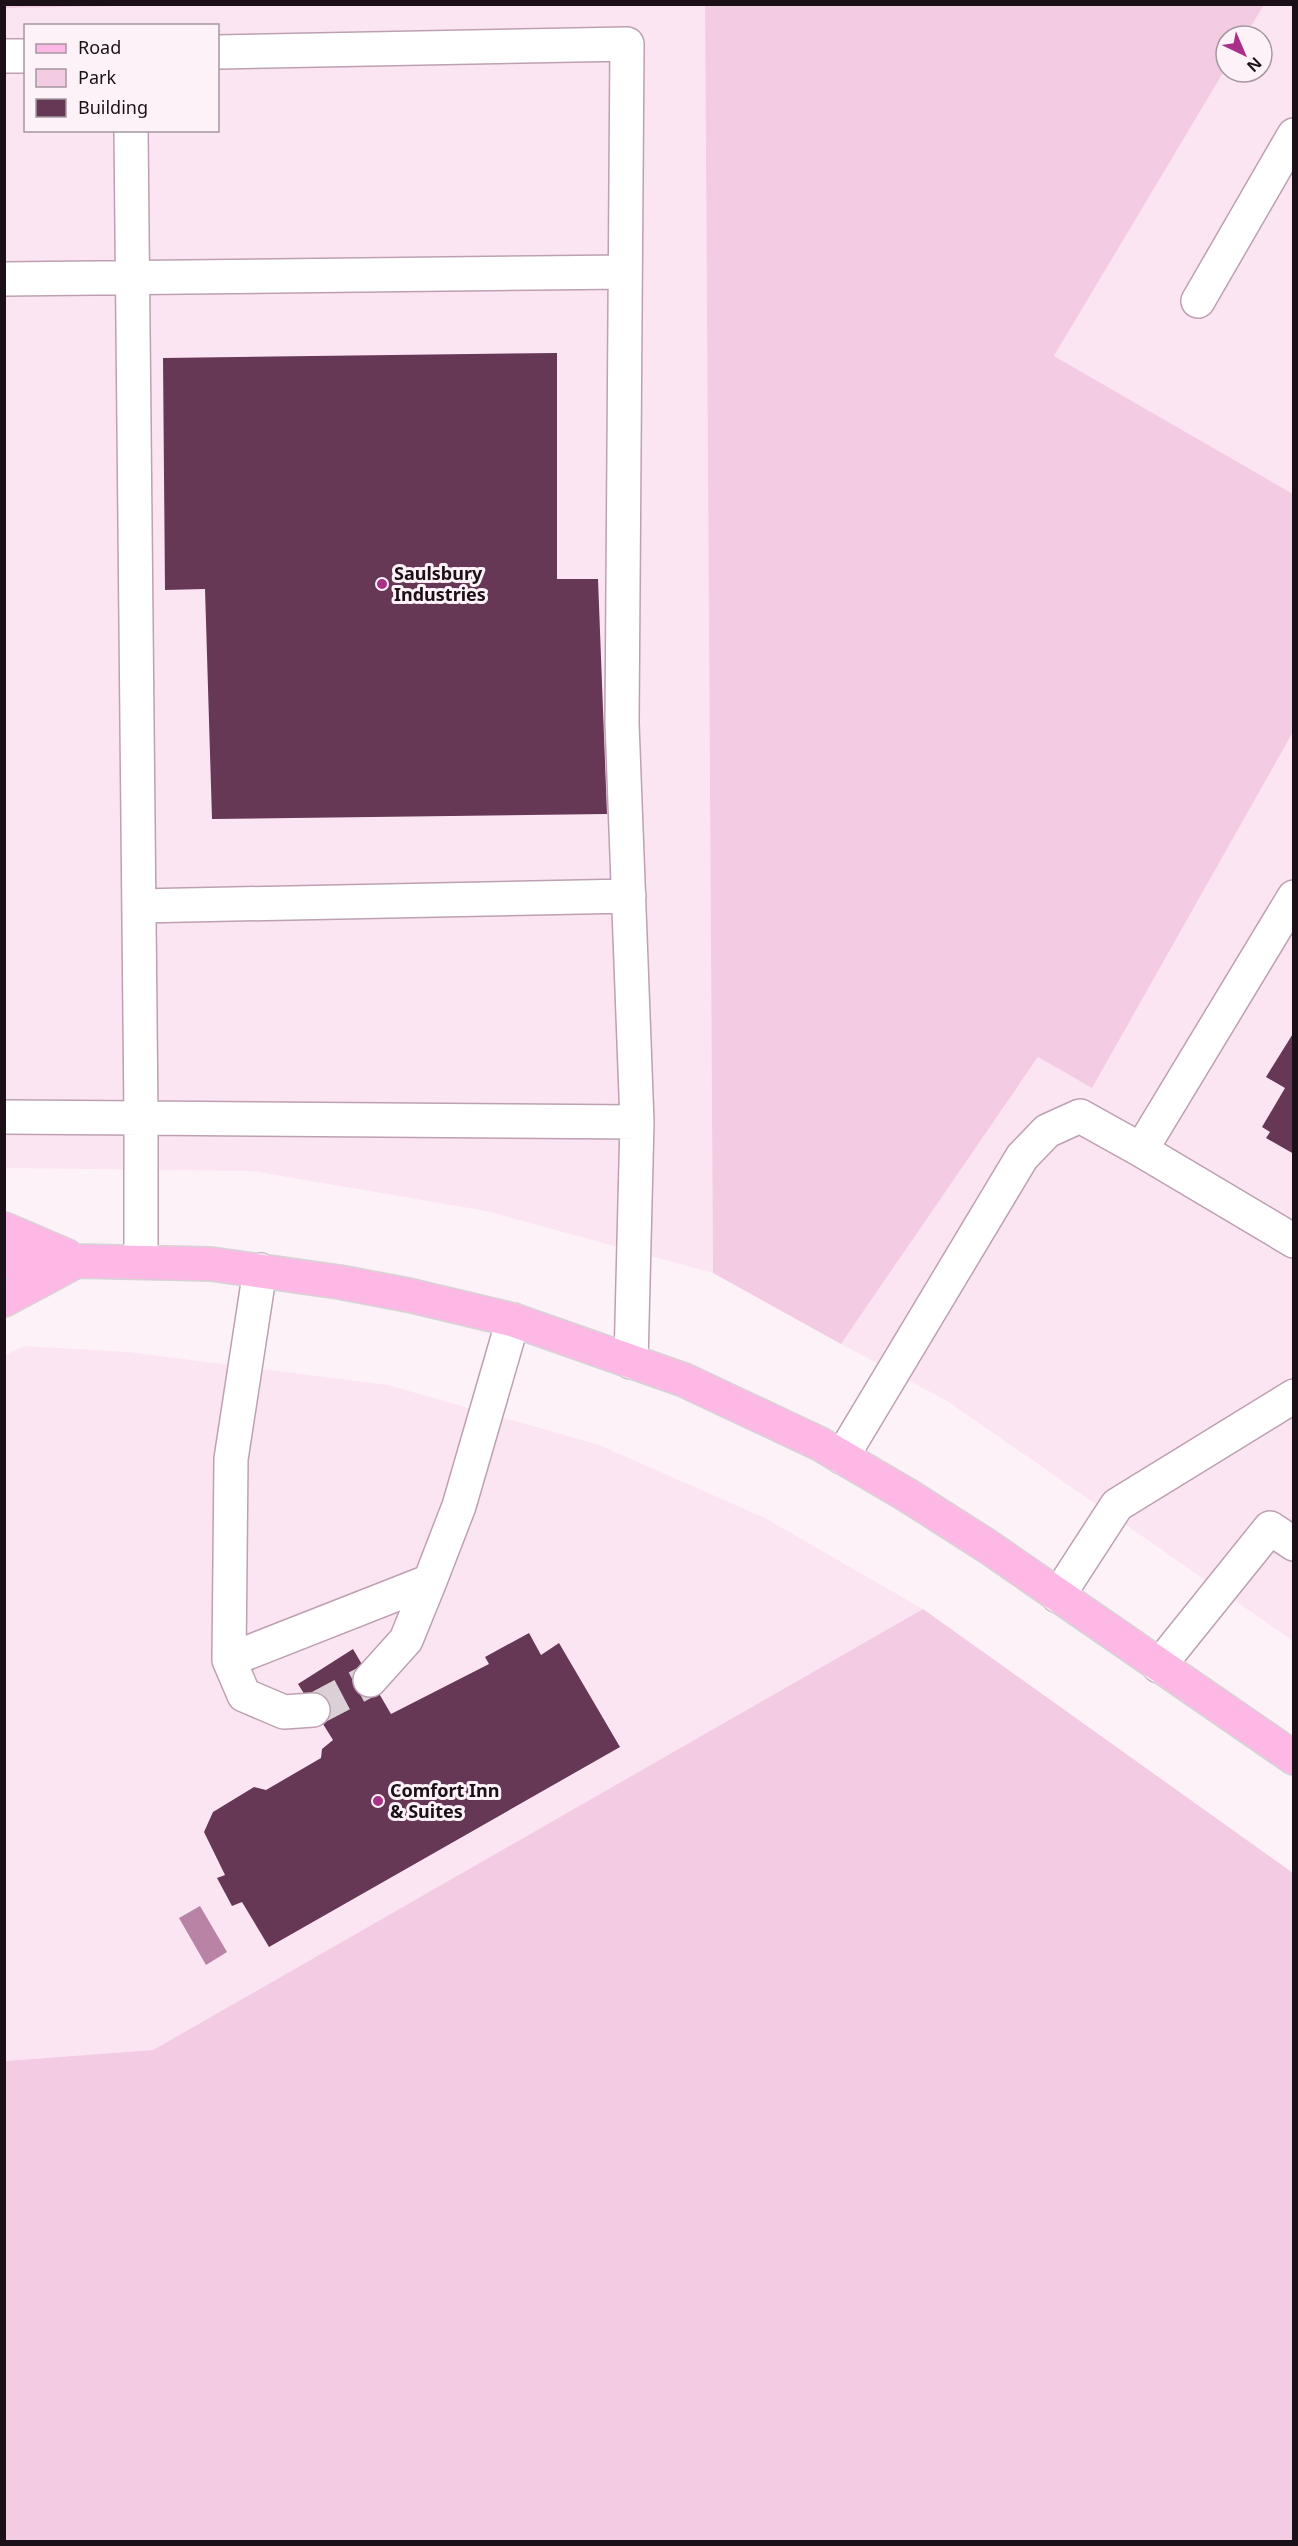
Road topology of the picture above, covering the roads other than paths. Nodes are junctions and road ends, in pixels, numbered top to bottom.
1 (219, 52) edge
2 (4, 56) edge
3 (24, 56) edge
4 (131, 132) edge
5 (1293, 135) edge
6 (625, 272) junction
7 (133, 277) junction
8 (4, 279) edge
9 (1198, 301) dead end
10 (629, 896) junction
11 (1293, 897) edge
12 (139, 906) junction
13 (4, 1117) edge
14 (141, 1118) junction
15 (637, 1122) junction
16 (1141, 1150) junction
17 (4, 1229) edge
18 (1293, 1241) edge
19 (77, 1261) junction
20 (4, 1262) edge
21 (141, 1262) junction
22 (260, 1270) junction
23 (4, 1300) edge
24 (513, 1320) junction
25 (631, 1362) junction
26 (1293, 1396) edge
27 (842, 1457) junction
28 (1286, 1528) edge
29 (430, 1581) junction
30 (1058, 1596) junction
31 (230, 1660) junction
32 (1160, 1666) junction
33 (370, 1680) tunnel mouth
34 (313, 1710) tunnel mouth
35 (1293, 1758) edge

1 - 6 lane
2 - 3 lane
4 - 7 lane
5 - 9 lane
6 - 7 lane
6 - 10 lane
7 - 8 lane
7 - 12 lane
10 - 12 lane
10 - 15 lane
11 - 16 lane
12 - 14 lane
13 - 14 lane
14 - 15 lane
14 - 21 lane
15 - 25 lane
16 - 18 lane
16 - 27 lane
17 - 19 main road
19 - 20 main road
19 - 21 main road
19 - 23 main road
21 - 22 main road
22 - 24 main road
22 - 31 lane
24 - 25 main road
24 - 29 lane
25 - 27 main road
26 - 30 lane
27 - 30 main road
28 - 32 lane
29 - 31 lane
29 - 33 lane
30 - 32 main road
31 - 34 lane
32 - 35 main road

